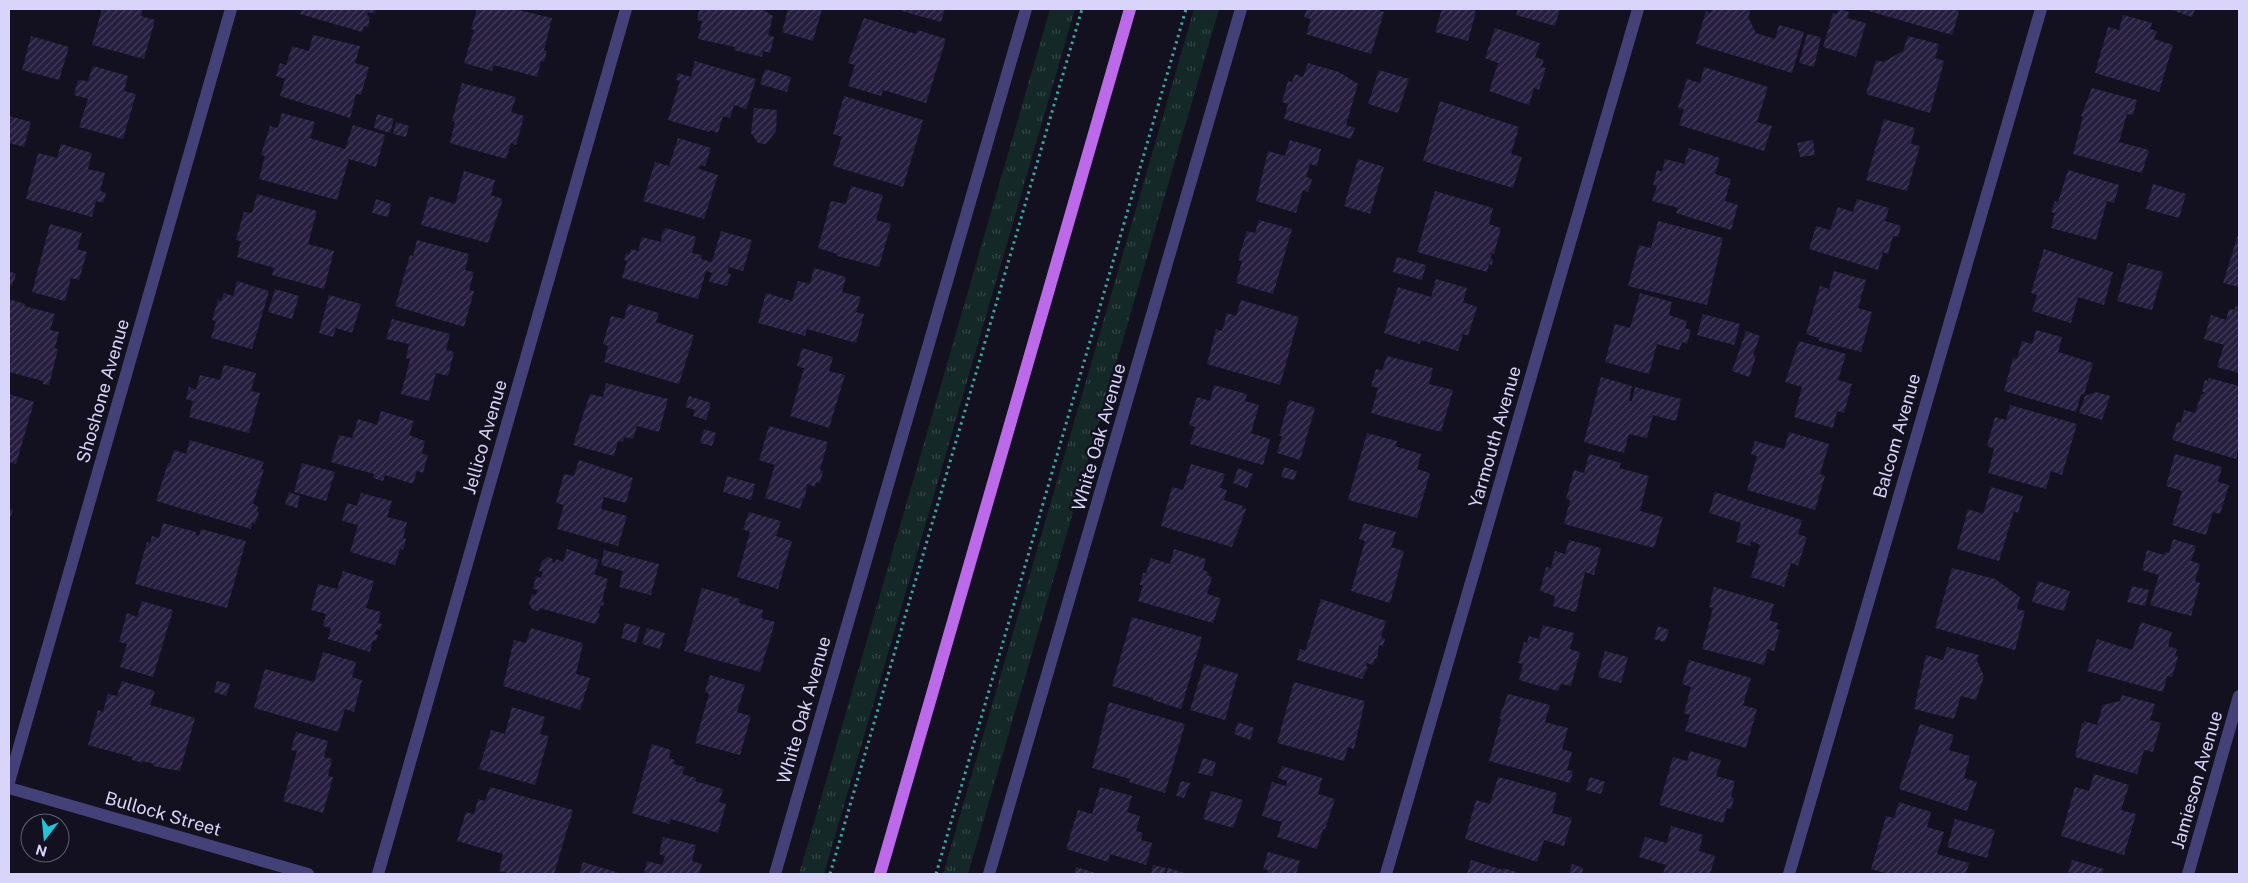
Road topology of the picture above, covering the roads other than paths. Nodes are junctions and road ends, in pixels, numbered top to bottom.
1 (232, 9) edge
2 (626, 9) edge
3 (1026, 9) edge
4 (1130, 9) edge
5 (1241, 9) edge
6 (1638, 9) edge
7 (2040, 9) edge
8 (2239, 696) edge
9 (9, 782) edge
10 (9, 788) edge
11 (308, 874) edge
12 (378, 874) edge
13 (775, 874) edge
14 (880, 874) edge
15 (989, 874) edge
16 (1386, 874) edge
17 (1789, 874) edge
18 (2188, 874) edge

1 - 9 street, Shoshone Avenue
2 - 12 street, Jellico Avenue
3 - 13 street, White Oak Avenue
4 - 14 main road
5 - 15 street, White Oak Avenue
6 - 16 street, Yarmouth Avenue
7 - 17 street, Balcom Avenue
8 - 18 street, Jamieson Avenue
10 - 11 street, Bullock Street

